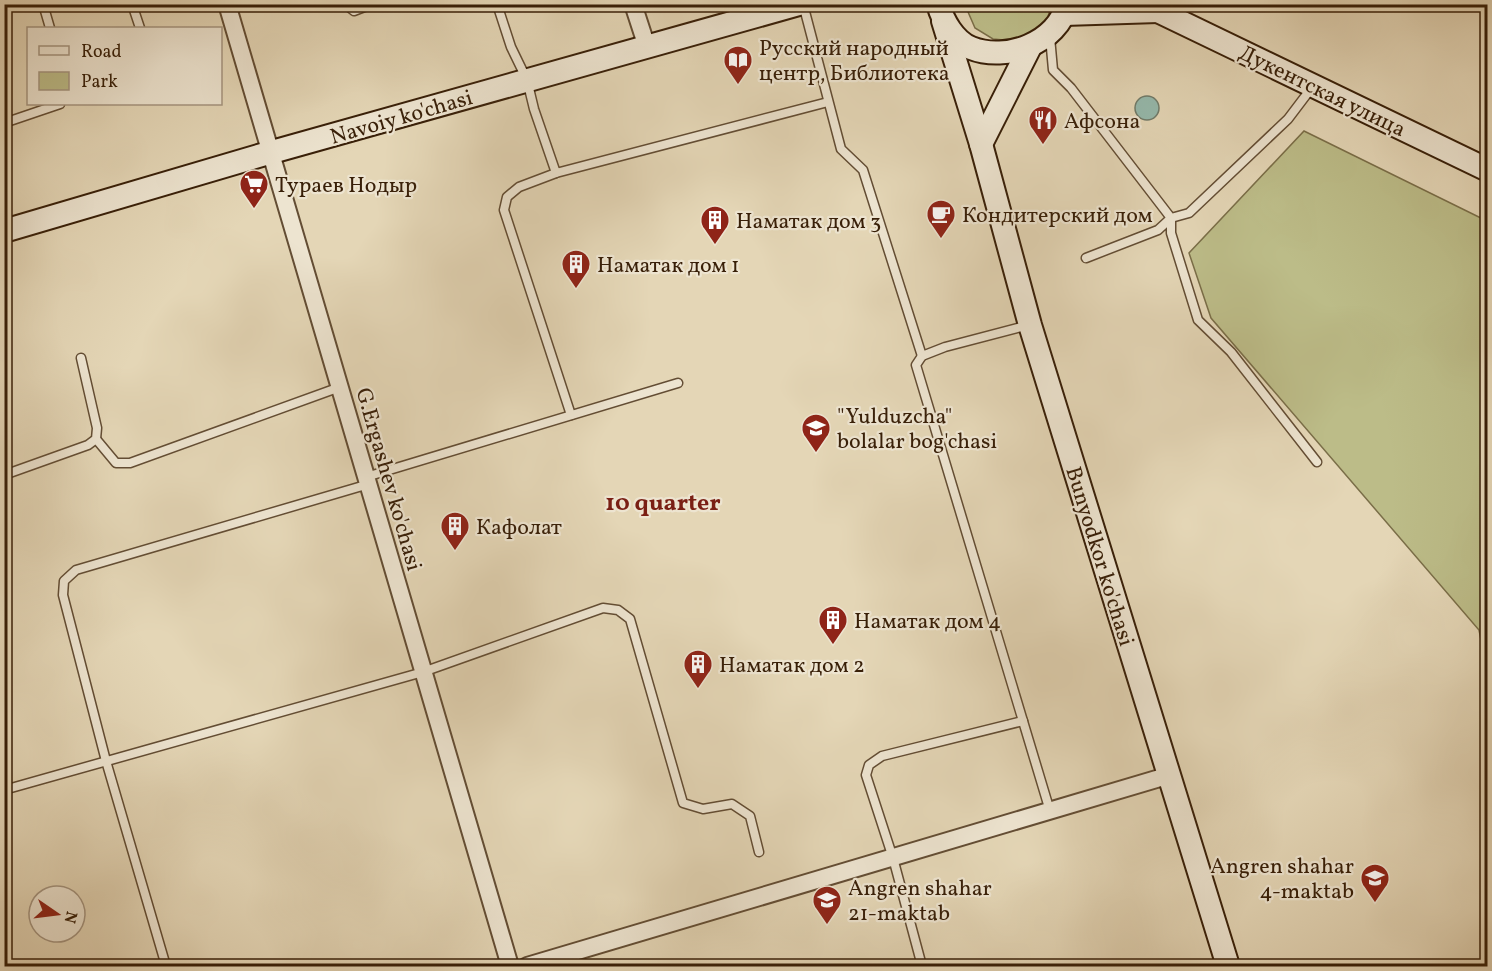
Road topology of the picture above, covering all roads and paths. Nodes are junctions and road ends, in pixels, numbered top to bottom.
1 (43, 4) edge
2 (132, 4) edge
3 (227, 4) edge
4 (345, 4) edge
5 (372, 4) edge
6 (497, 4) edge
7 (633, 4) edge
8 (801, 4) edge
9 (1153, 8) edge
10 (1066, 9) edge
11 (941, 13) edge
12 (50, 27) edge
13 (140, 27) edge
14 (1049, 32) junction
15 (647, 47) junction
16 (1030, 47) junction
17 (527, 80) junction
18 (1313, 86) junction
19 (828, 102) junction
20 (57, 105) edge
21 (4, 123) edge
22 (981, 144) junction
23 (272, 152) junction
24 (1488, 170) edge
25 (556, 173) junction
26 (1171, 218) junction
27 (5, 229) edge
28 (1086, 258) dead end
29 (1030, 325) junction
30 (922, 356) junction
31 (81, 358) dead end
32 (678, 383) dead end
33 (340, 387) junction
34 (571, 415) junction
35 (96, 439) junction
36 (1317, 462) dead end
37 (4, 475) edge
38 (368, 480) junction
39 (423, 672) junction
40 (1023, 721) junction
41 (106, 761) junction
42 (1170, 775) junction
43 (4, 790) edge
44 (1050, 811) junction
45 (759, 852) dead end
46 (892, 858) junction
47 (166, 966) edge
48 (510, 966) edge
49 (527, 966) edge
50 (922, 966) edge
51 (1228, 966) edge

1 - 12 lane
2 - 13 lane
3 - 23 street, G.Ergashev ko'chasi
4 - 5 lane
6 - 17 lane
7 - 15 street
8 - 15 main road, Navoiy ko'chasi
8 - 19 lane
9 - 10 main road
9 - 18 main road, Дукентская улица
10 - 14 main road
11 - 16 main road
11 - 22 main road, Bunyodkor ko'chasi
14 - 16 main road
14 - 26 lane
15 - 17 main road, Navoiy ko'chasi
16 - 22 main road
17 - 23 main road, Navoiy ko'chasi
17 - 25 lane
18 - 24 main road, Дукентская улица
18 - 26 lane
19 - 25 lane
19 - 30 lane
20 - 21 lane
22 - 29 main road, Bunyodkor ko'chasi
23 - 27 main road, Navoiy ko'chasi
23 - 33 street, G.Ergashev ko'chasi
25 - 34 lane
26 - 28 lane
26 - 36 lane
29 - 30 lane
29 - 42 main road, Bunyodkor ko'chasi
30 - 40 lane
31 - 35 lane
32 - 34 lane
33 - 35 lane
33 - 38 street, G.Ergashev ko'chasi
34 - 38 lane
35 - 37 lane
38 - 39 street, G.Ergashev ko'chasi
38 - 41 lane
39 - 41 lane
39 - 45 lane
39 - 48 street, G.Ergashev ko'chasi
40 - 44 lane
40 - 46 lane
41 - 43 lane
41 - 47 lane
42 - 44 street
42 - 51 main road, Bunyodkor ko'chasi
44 - 46 street
46 - 49 street
46 - 50 lane

